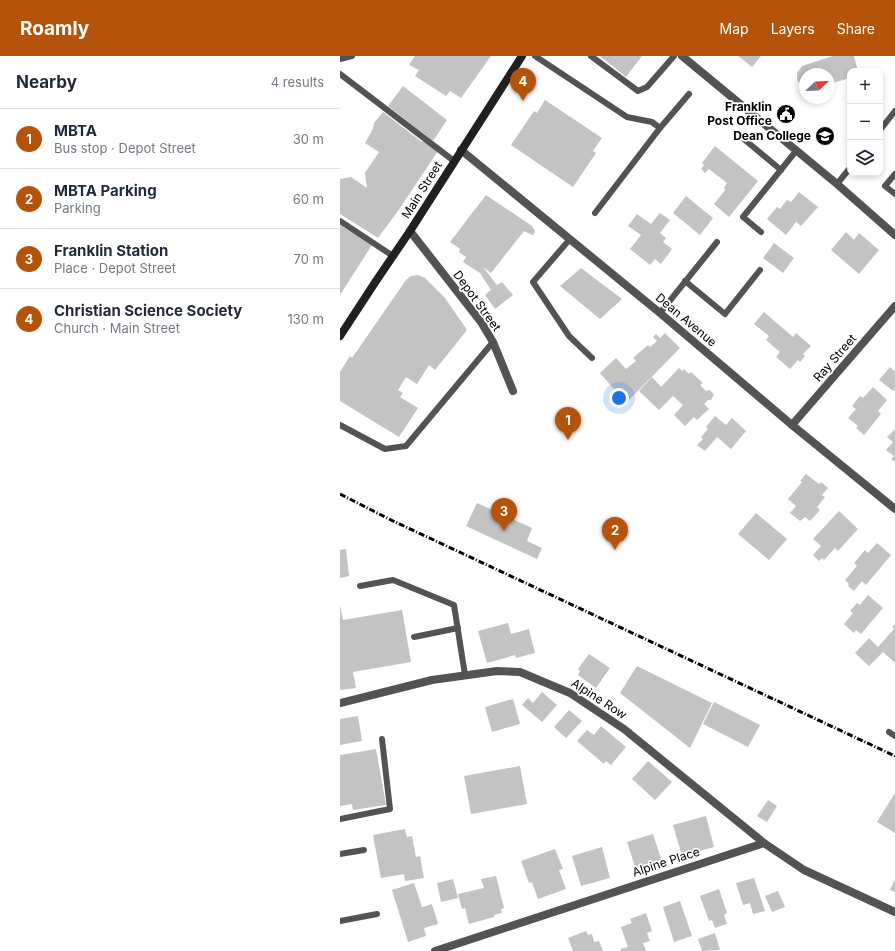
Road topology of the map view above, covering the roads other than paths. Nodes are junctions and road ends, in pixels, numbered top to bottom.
1 (353, 56) edge
2 (522, 56) edge
3 (536, 56) edge
4 (591, 56) edge
5 (674, 56) edge
6 (682, 56) edge
7 (340, 59) edge
8 (340, 74) edge
9 (689, 94) dead end
10 (895, 111) edge
11 (883, 126) edge
12 (660, 128) junction
13 (739, 135) dead end
14 (461, 150) junction
15 (796, 151) junction
16 (454, 161) junction
17 (781, 170) junction
18 (847, 172) edge
19 (895, 174) edge
20 (837, 184) junction
21 (895, 194) edge
22 (595, 213) dead end
23 (340, 221) edge
24 (410, 231) junction
25 (761, 232) dead end
26 (895, 235) edge
27 (570, 239) junction
28 (717, 242) dead end
29 (393, 256) junction
30 (760, 270) dead end
31 (685, 281) junction
32 (895, 306) edge
33 (660, 313) junction
34 (340, 336) edge
35 (493, 342) junction
36 (592, 358) dead end
37 (513, 392) dead end
38 (340, 425) edge
39 (792, 426) junction
40 (895, 509) edge
41 (360, 586) dead end
42 (458, 628) junction
43 (414, 637) dead end
44 (465, 675) junction
45 (340, 703) edge
46 (382, 740) dead end
47 (340, 819) edge
48 (764, 843) junction
49 (364, 850) dead end
50 (340, 854) edge
51 (895, 912) edge
52 (377, 914) dead end
53 (340, 922) edge
54 (435, 951) edge

1 - 7 lane
2 - 14 main road, Main Street
3 - 12 lane
4 - 5 lane
6 - 15 street
8 - 16 lane
9 - 12 lane
10 - 11 lane
12 - 22 lane
13 - 17 lane
14 - 16 main road, Main Street
14 - 27 street, Dean Avenue
15 - 17 lane
15 - 20 street
16 - 24 main road, Main Street
17 - 25 lane
18 - 20 lane
19 - 21 lane
20 - 26 street
23 - 29 lane
24 - 29 main road, Main Street
24 - 35 street, Depot Street
27 - 33 street, Dean Avenue
27 - 36 lane
28 - 31 lane
29 - 34 main road, Main Street
30 - 31 lane
31 - 33 lane
32 - 39 street, Ray Street
33 - 39 street, Dean Avenue
35 - 37 street, Depot Street
35 - 38 lane
39 - 40 street, Dean Avenue
41 - 42 lane
42 - 43 lane
42 - 44 lane
44 - 45 street, Alpine Row
44 - 48 street, Alpine Row
46 - 47 lane
48 - 51 street
48 - 54 street, Alpine Place
49 - 50 lane
52 - 53 lane

